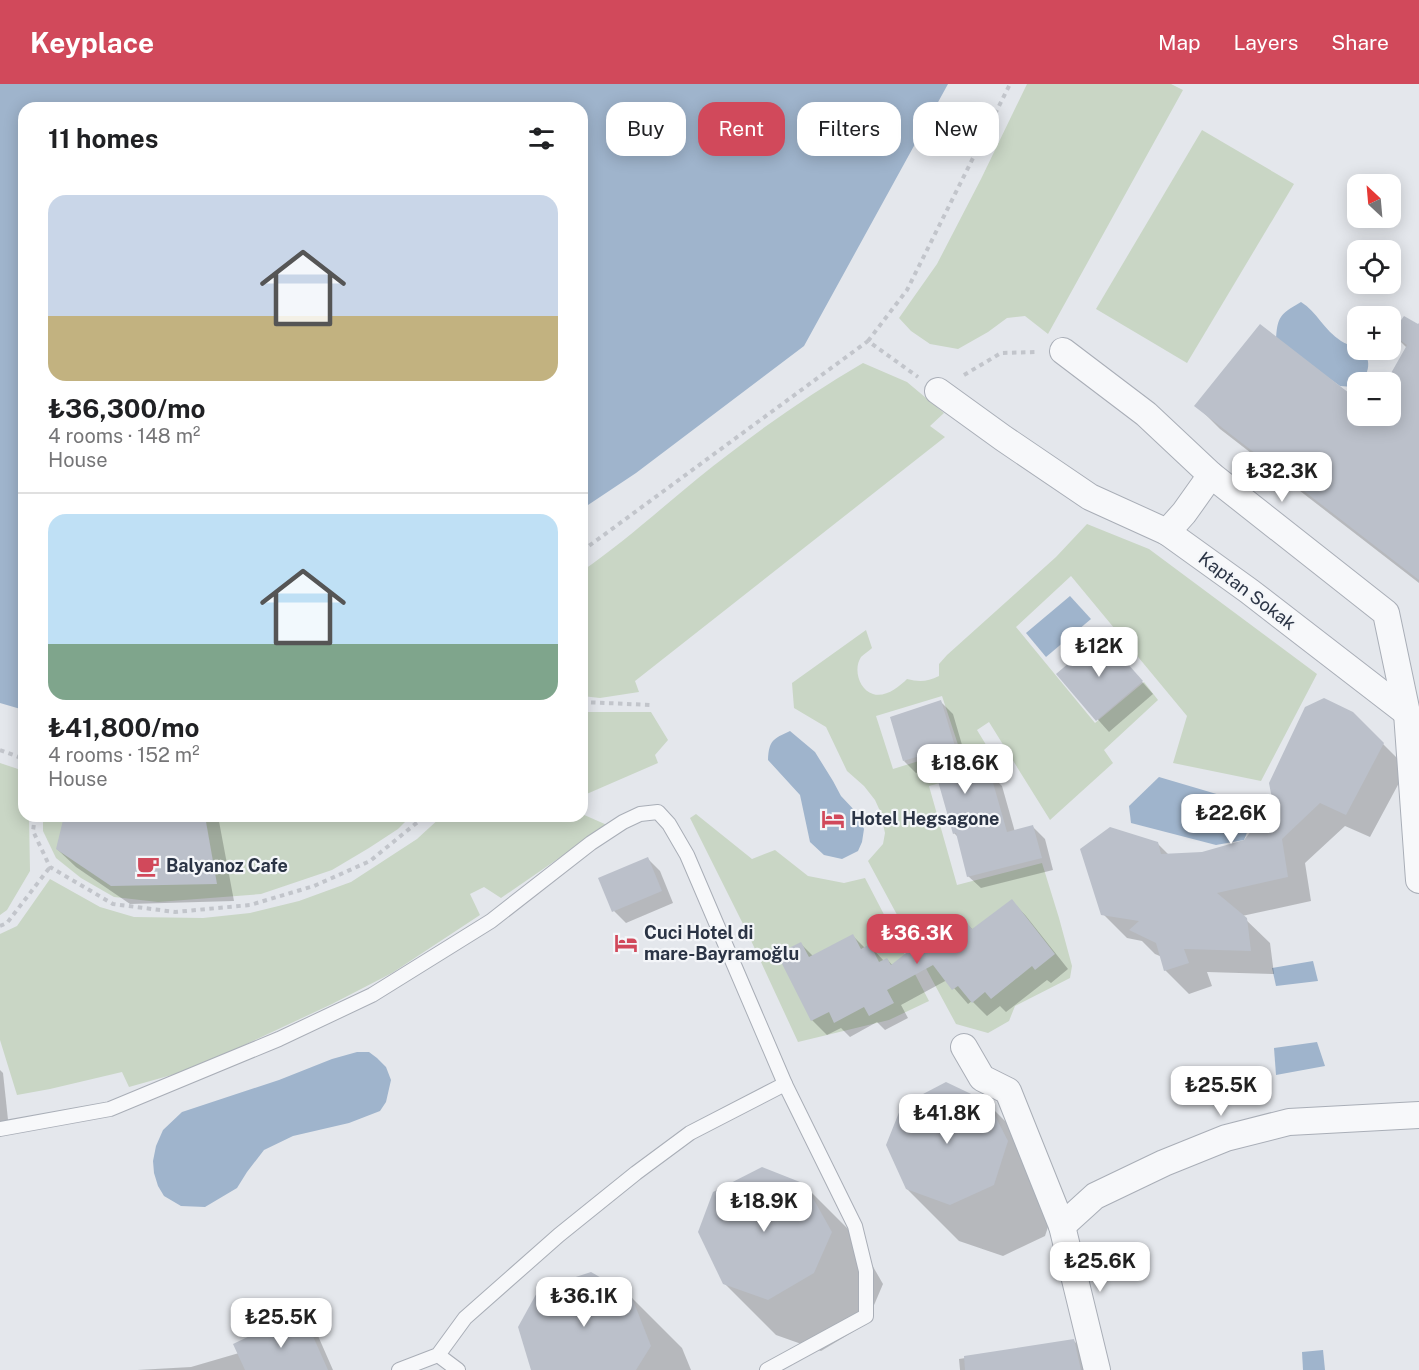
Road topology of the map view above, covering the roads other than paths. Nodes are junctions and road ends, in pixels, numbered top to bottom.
1 (1062, 351) road end
2 (938, 391) road end
3 (1211, 475) junction
4 (1167, 532) junction
5 (1410, 702) edge
6 (1419, 880) edge
7 (964, 1047) dead end
8 (785, 1084) junction
9 (1419, 1115) edge
10 (0, 1129) edge
11 (1062, 1226) junction
12 (438, 1355) junction
13 (399, 1370) edge
14 (458, 1370) edge
15 (767, 1370) edge
16 (1096, 1370) edge

1 - 3 street
2 - 4 street, Kaptan Sokak
3 - 4 street
3 - 5 street
4 - 5 street, Kaptan Sokak
5 - 6 street
7 - 11 street
8 - 10 lane
8 - 12 lane
8 - 15 lane
9 - 11 street
11 - 16 street
12 - 13 lane
12 - 14 lane

